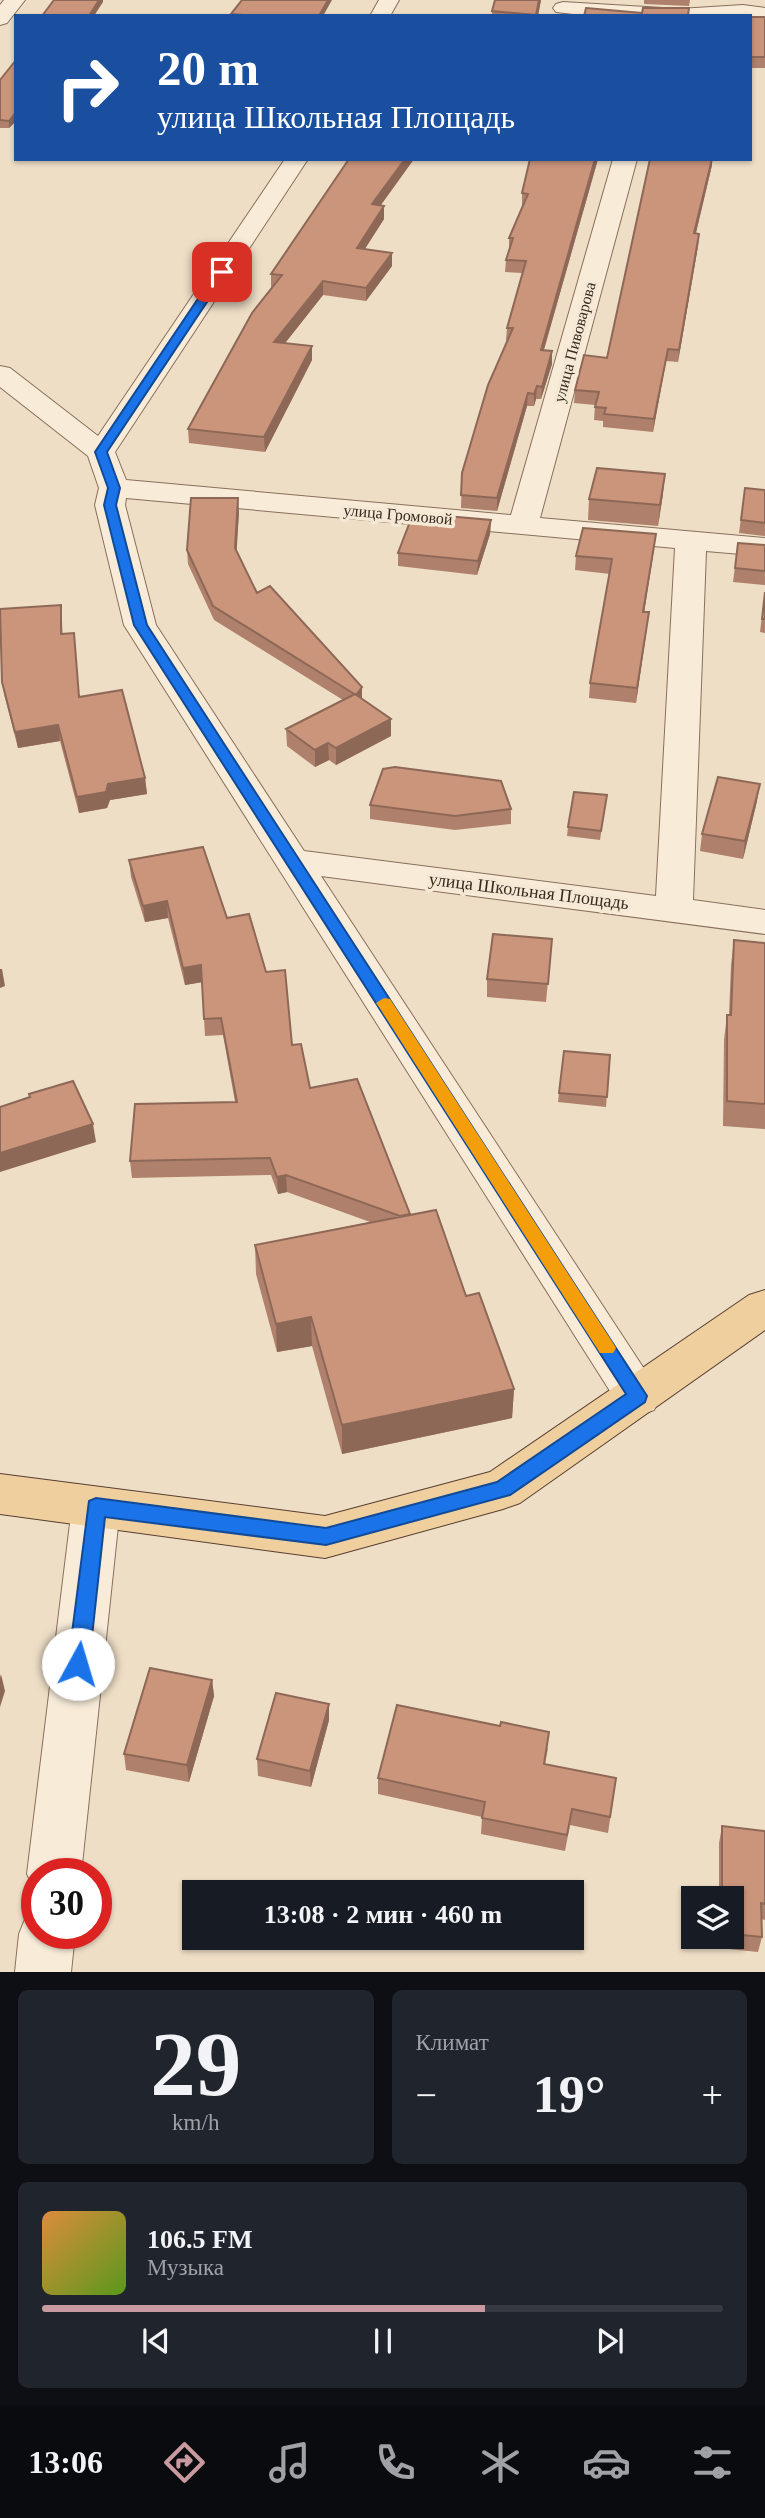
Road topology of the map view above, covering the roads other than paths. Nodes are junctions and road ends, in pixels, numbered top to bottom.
1 (15, 0) edge
2 (744, 5) edge
3 (563, 8) dead end
4 (662, 14) edge
5 (686, 14) edge
6 (765, 14) edge
7 (0, 19) edge
8 (296, 161) edge
9 (624, 161) edge
10 (0, 374) edge
11 (101, 452) junction
12 (114, 488) junction
13 (523, 525) junction
14 (691, 540) junction
15 (765, 547) edge
16 (292, 861) junction
17 (674, 910) junction
18 (765, 922) edge
19 (765, 1307) edge
20 (638, 1396) junction
21 (1, 1492) edge
22 (96, 1507) junction
23 (56, 1858) edge
24 (45, 1949) edge
25 (43, 1972) edge

1 - 7 street
2 - 5 street
2 - 6 street
3 - 4 street
8 - 11 street
9 - 13 street, улица Пивоварова
10 - 11 street
11 - 12 street
12 - 13 street, улица Громовой
12 - 16 street
13 - 14 street, улица Громовой
14 - 15 street, улица Громовой
14 - 17 street
16 - 17 street, улица Школьная Площадь
16 - 20 street
17 - 18 street, улица Школьная Площадь
19 - 20 main road
20 - 22 main road
21 - 22 main road
22 - 23 street
24 - 25 street

